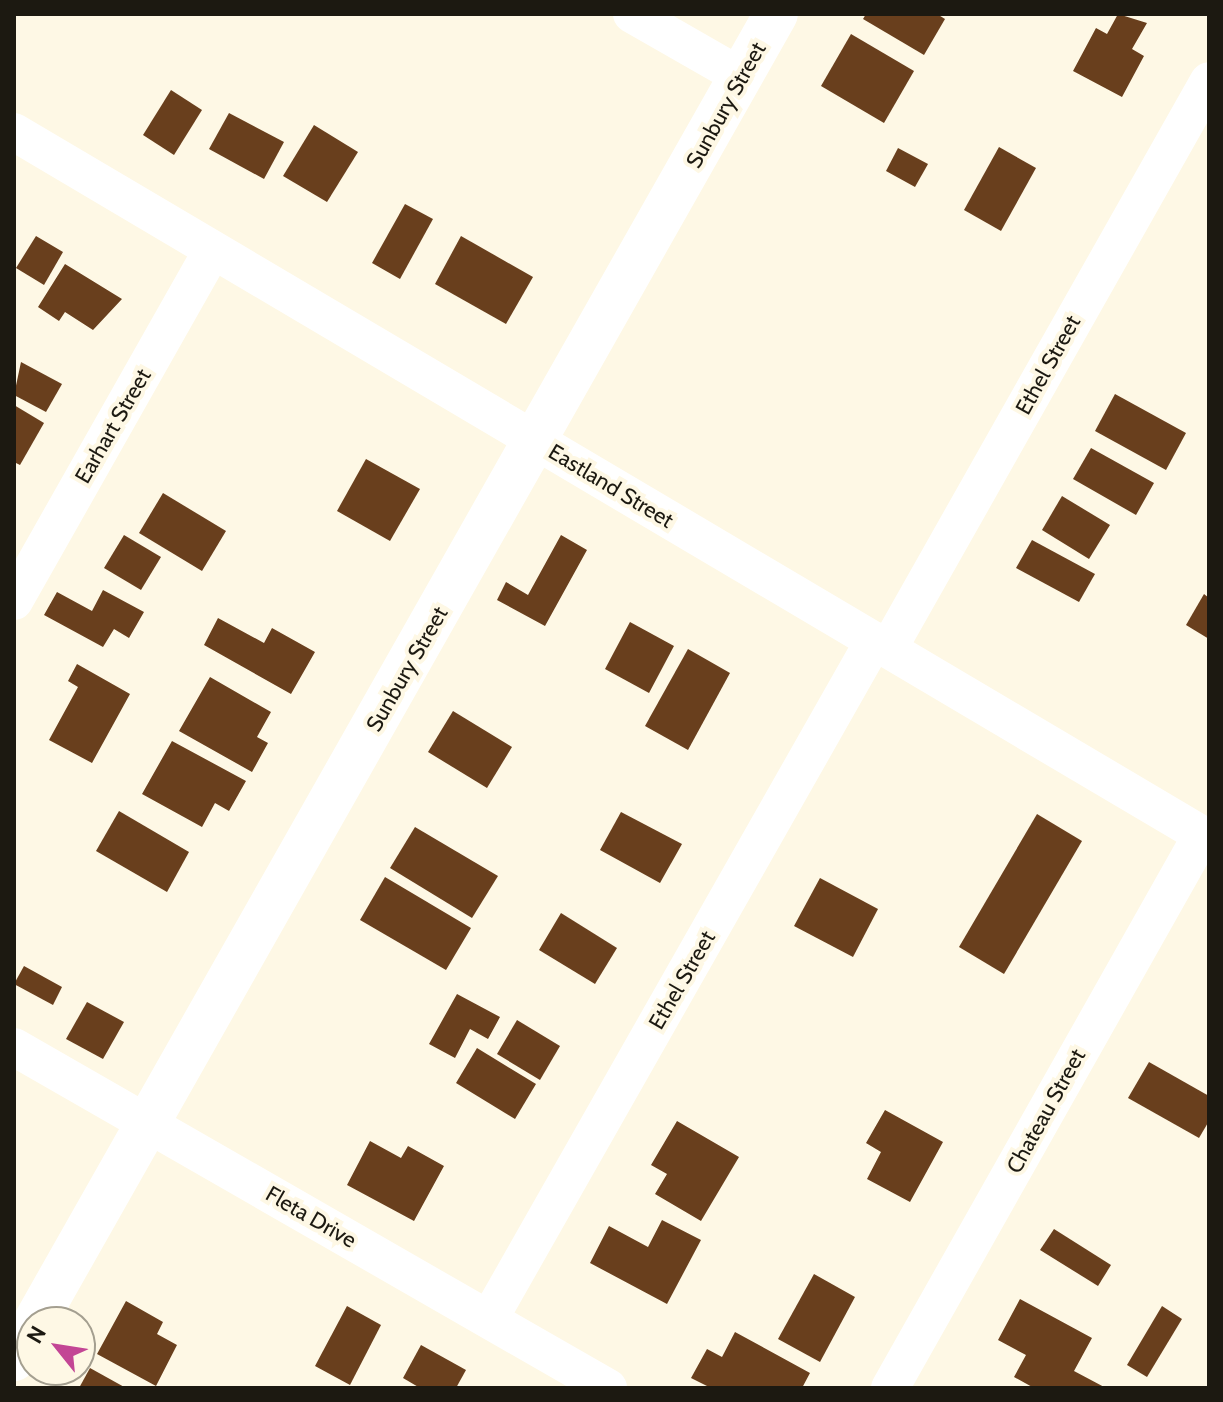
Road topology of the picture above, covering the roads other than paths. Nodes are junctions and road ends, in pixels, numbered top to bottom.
1 (632, 14) edge
2 (776, 14) edge
3 (742, 77) junction
4 (1209, 81) edge
5 (14, 132) edge
6 (212, 251) junction
7 (537, 441) junction
8 (14, 601) edge
9 (881, 645) junction
10 (1206, 837) edge
11 (14, 1047) edge
12 (149, 1124) junction
13 (44, 1306) edge
14 (489, 1319) junction
15 (608, 1388) edge
16 (890, 1388) edge

1 - 3 street
2 - 3 street, Sunbury Street
3 - 7 street, Sunbury Street
4 - 9 street, Ethel Street
5 - 6 street, Eastland Street
6 - 7 street, Eastland Street
6 - 8 street, Earhart Street
7 - 9 street, Eastland Street
7 - 12 street, Sunbury Street
9 - 10 street, Eastland Street
9 - 14 street, Ethel Street
10 - 16 street, Chateau Street
11 - 12 street, Fleta Drive
12 - 13 street, Sunbury Street
12 - 14 street, Fleta Drive
14 - 15 street, Fleta Drive

